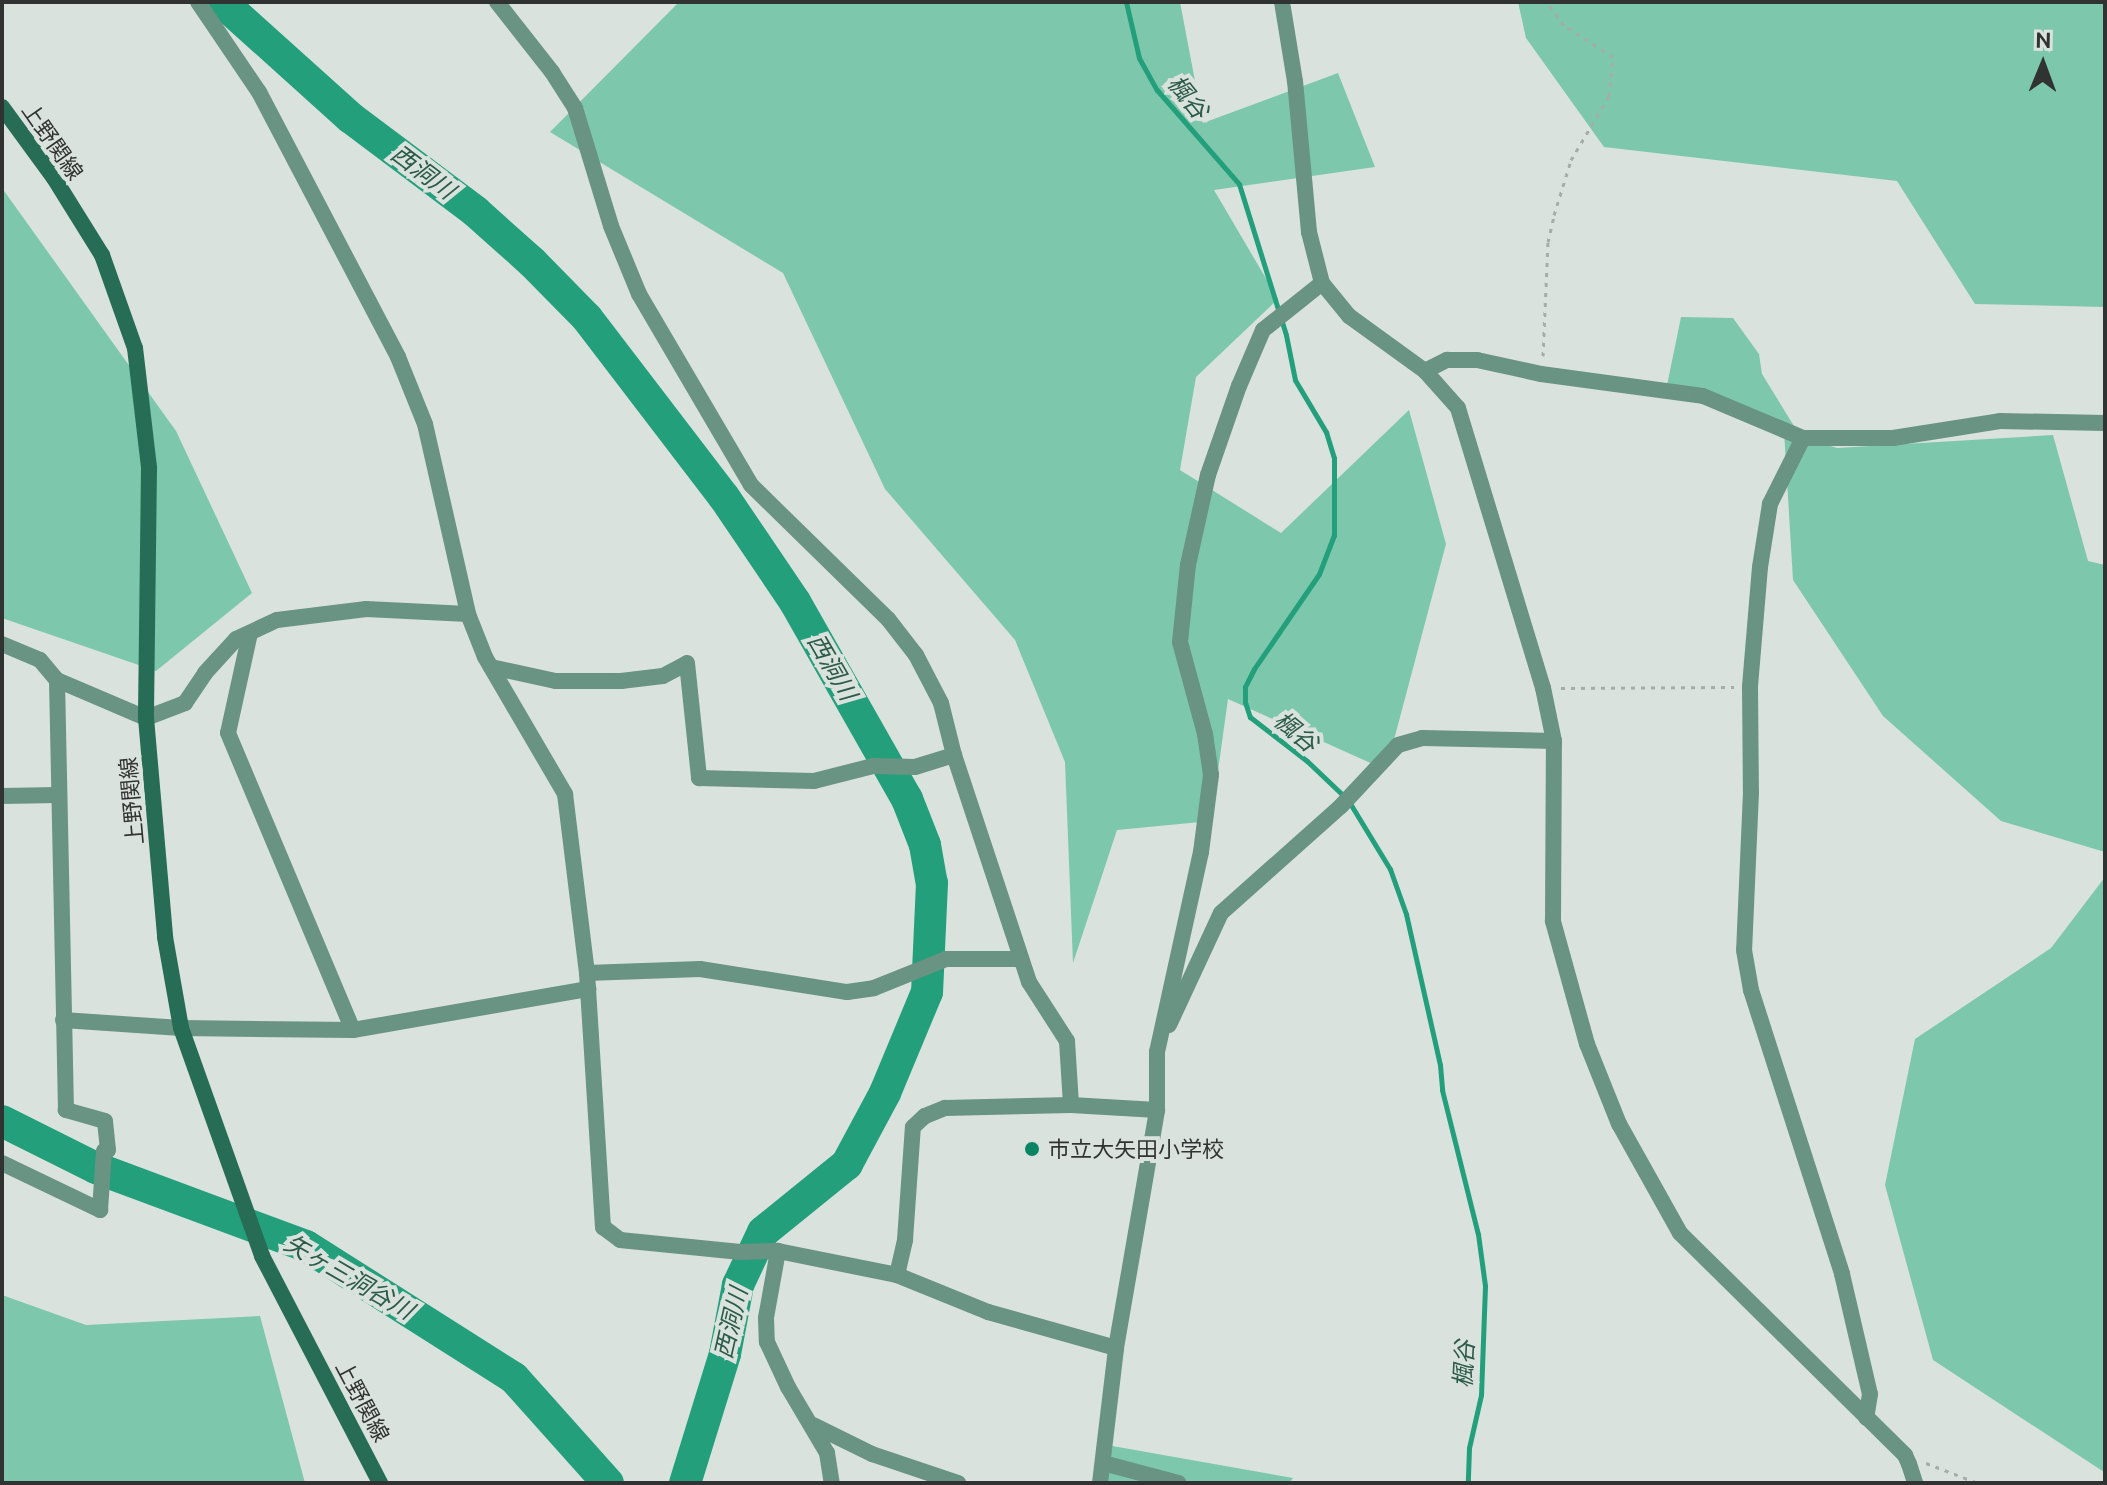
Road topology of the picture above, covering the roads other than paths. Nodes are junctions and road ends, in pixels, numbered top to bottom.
1 (198, 2) edge
2 (497, 2) edge
3 (1282, 2) edge
4 (2, 107) edge
5 (1322, 283) junction
6 (1425, 371) junction
7 (2105, 423) edge
8 (1803, 438) junction
9 (468, 614) junction
10 (250, 633) junction
11 (2, 644) edge
12 (491, 667) junction
13 (57, 680) junction
14 (146, 718) junction
15 (1554, 741) junction
16 (954, 755) junction
17 (58, 795) junction
18 (2, 796) edge
19 (1021, 959) junction
20 (587, 981) junction
21 (63, 1020) junction
22 (181, 1028) junction
23 (353, 1030) junction
24 (1157, 1052) junction
25 (1071, 1105) junction
26 (1157, 1110) junction
27 (2, 1163) edge
28 (777, 1251) junction
29 (897, 1275) junction
30 (1116, 1348) junction
31 (1866, 1418) junction
32 (813, 1425) junction
33 (1103, 1463) junction
34 (380, 1483) edge
35 (832, 1483) edge
36 (958, 1483) edge
37 (1100, 1483) edge
38 (1178, 1483) edge
39 (1915, 1483) edge

1 - 9 street
2 - 16 street
3 - 5 street
4 - 14 main road, 上野関線
5 - 6 street
5 - 24 street
6 - 8 street
6 - 15 street
7 - 8 street
8 - 31 street
9 - 10 street
9 - 12 street
10 - 14 street
10 - 23 street
11 - 13 street
12 - 16 street
12 - 20 street
13 - 14 street
13 - 17 street
14 - 22 main road, 上野関線
15 - 24 street
15 - 31 street
16 - 19 street
17 - 18 street
17 - 21 street
19 - 20 street
19 - 25 street
20 - 23 street
20 - 28 street
21 - 22 street
21 - 27 street
22 - 23 street
22 - 34 main road, 上野関線
24 - 26 street
25 - 26 street
25 - 29 street
26 - 30 street
28 - 29 street
28 - 32 street
29 - 30 street
30 - 33 street
31 - 39 street
32 - 35 street
32 - 36 street
33 - 37 street
33 - 38 street

